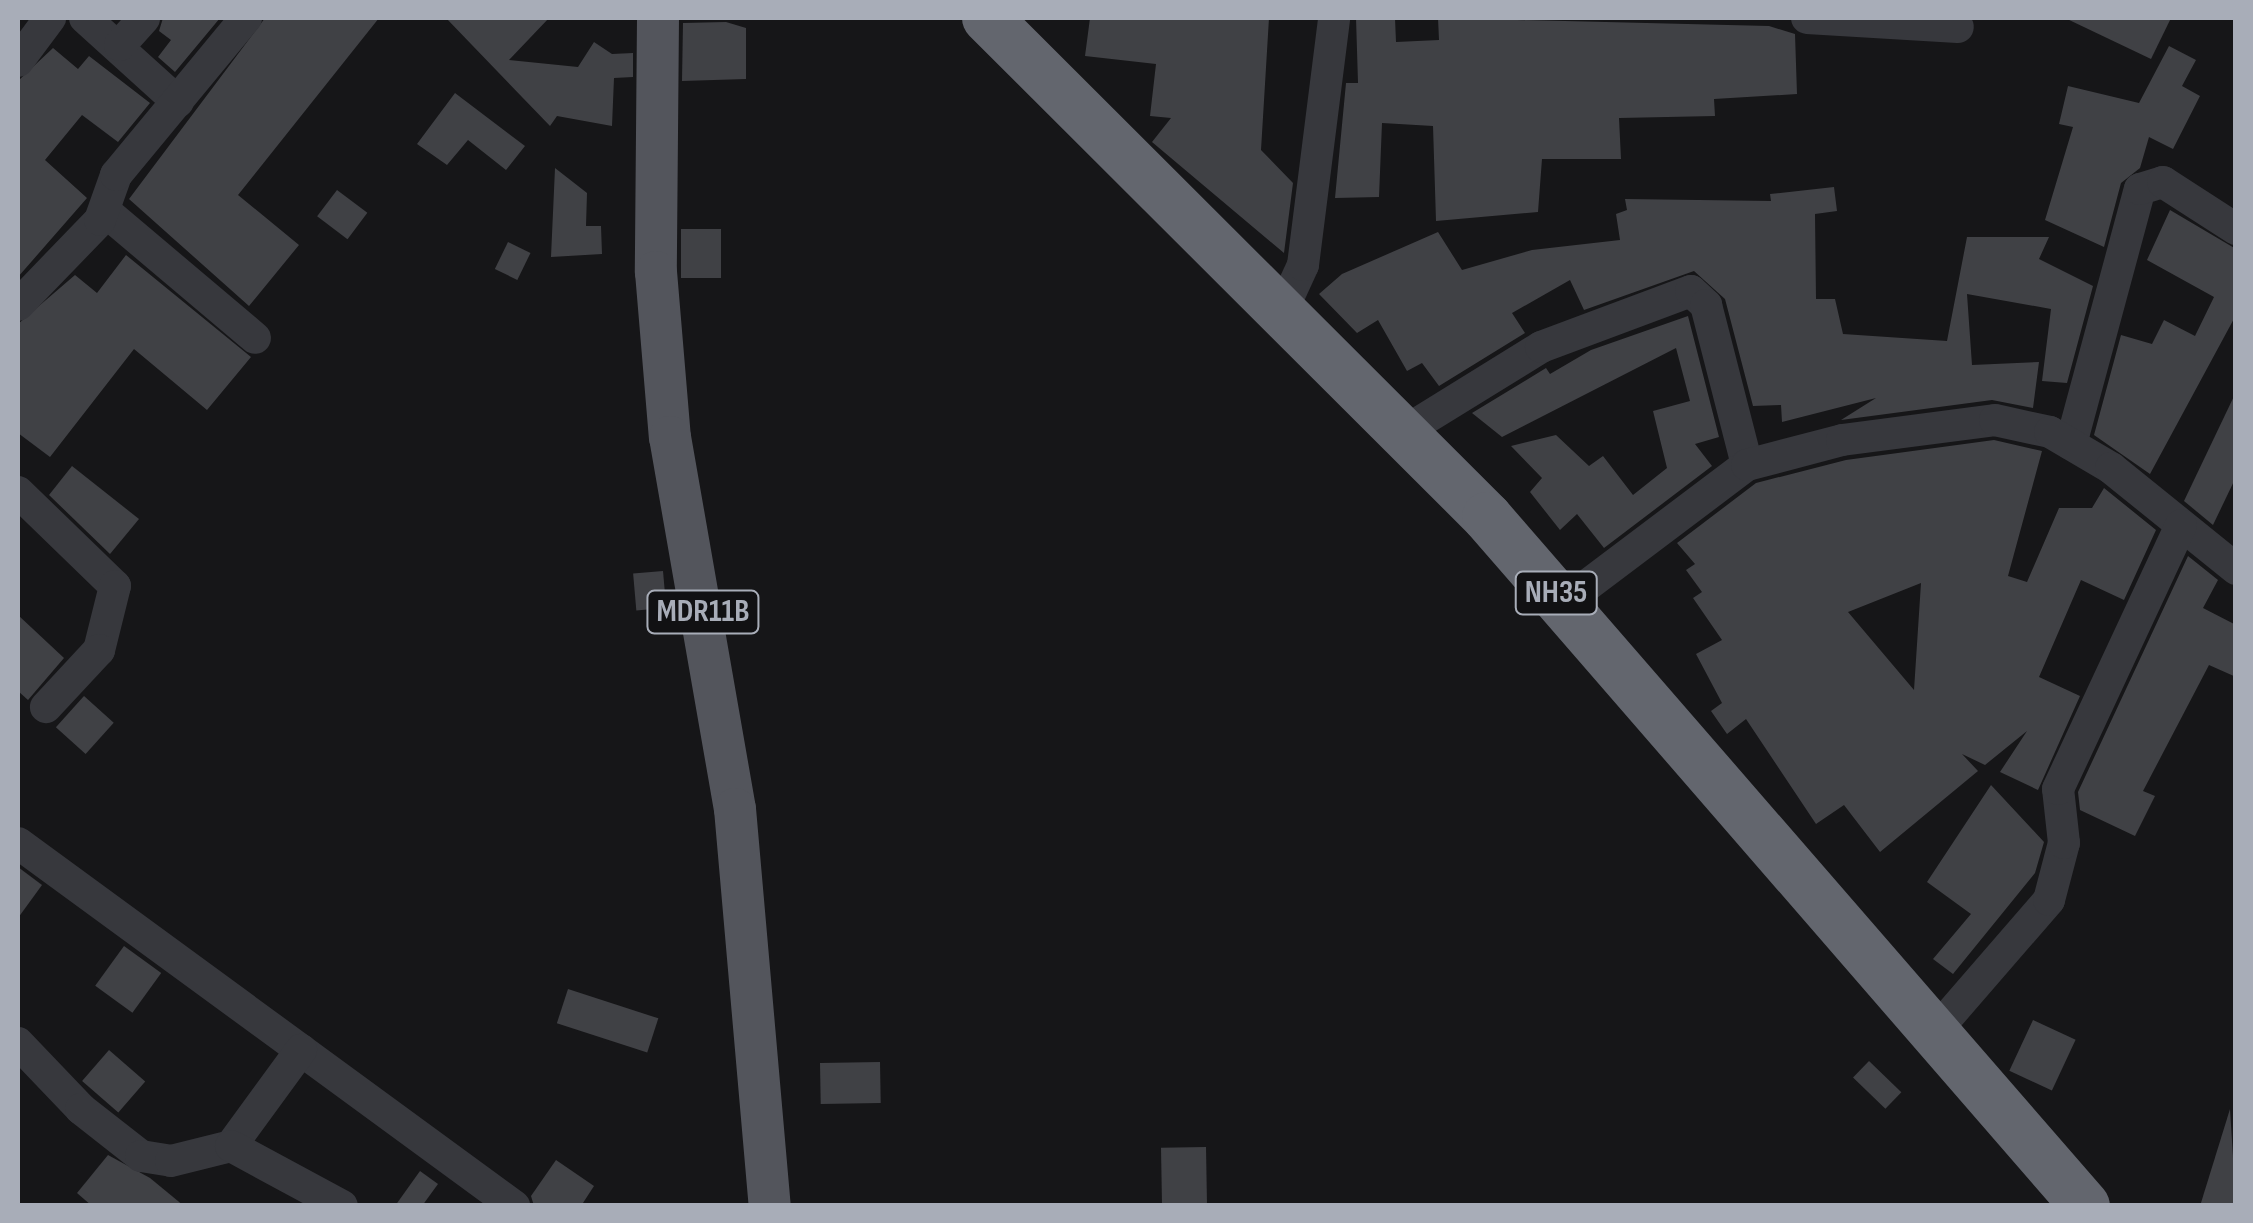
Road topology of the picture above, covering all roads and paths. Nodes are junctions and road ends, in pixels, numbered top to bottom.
1 (50, 18) edge
2 (84, 18) edge
3 (144, 18) edge
4 (246, 18) edge
5 (658, 18) edge
6 (987, 18) edge
7 (1334, 18) edge
8 (1807, 18) edge
9 (1958, 27) dead end
10 (120, 46) junction
11 (18, 61) edge
12 (178, 102) junction
13 (106, 212) junction
14 (2236, 229) edge
15 (18, 305) edge
16 (1281, 313) junction
17 (256, 338) dead end
18 (1402, 433) junction
19 (2071, 444) junction
20 (1747, 465) junction
21 (18, 492) edge
22 (2180, 526) junction
23 (2236, 570) edge
24 (1565, 602) junction
25 (46, 707) dead end
26 (18, 843) edge
27 (1933, 1034) junction
28 (18, 1043) edge
29 (301, 1050) junction
30 (231, 1146) junction
31 (342, 1206) edge
32 (514, 1206) edge
33 (770, 1206) edge
34 (2085, 1206) edge

1 - 11 street
2 - 10 street
3 - 10 street
4 - 12 street
5 - 33 main road, MDR11B
6 - 16 highway, NH35
7 - 16 street
8 - 9 street
10 - 12 street
12 - 13 street
13 - 15 street
13 - 17 street
14 - 19 street
16 - 18 highway, NH35
18 - 20 street
18 - 24 highway, NH35
19 - 20 street
19 - 22 street
20 - 24 street
21 - 25 street
22 - 23 street
22 - 27 street
24 - 27 highway, NH35
26 - 29 street
27 - 34 highway, NH35
28 - 30 street
29 - 30 street
29 - 32 street
30 - 31 street

